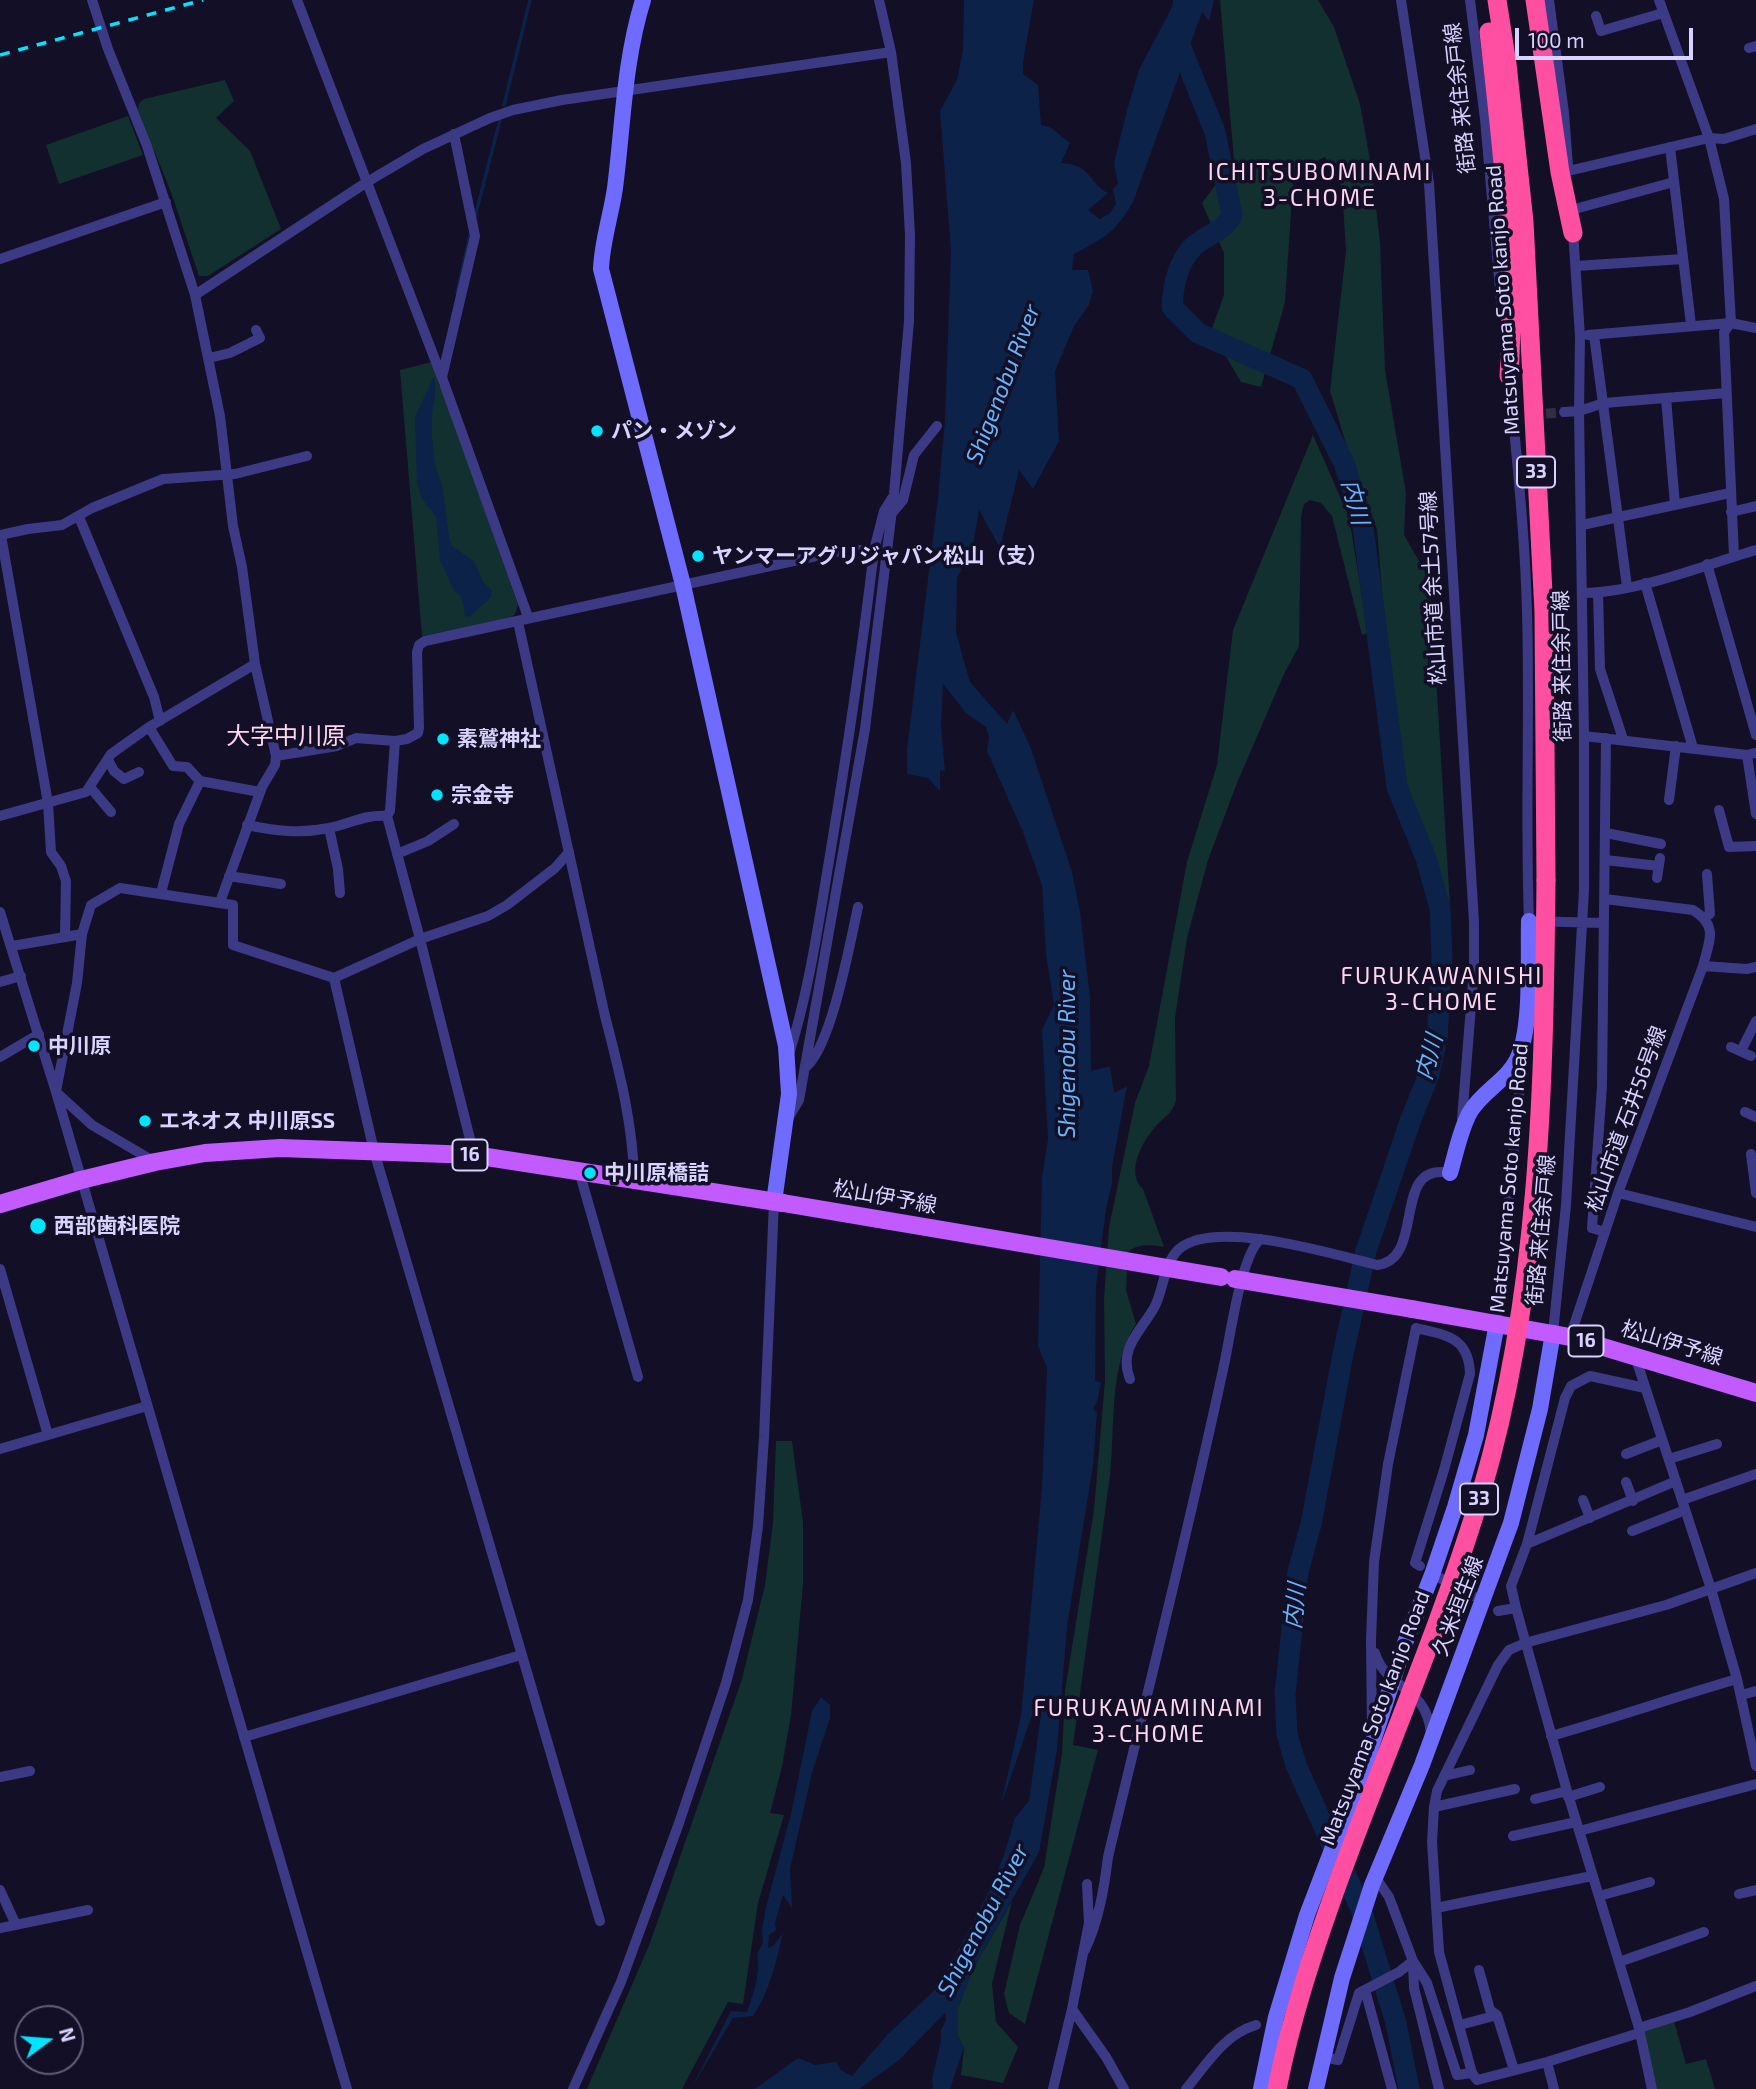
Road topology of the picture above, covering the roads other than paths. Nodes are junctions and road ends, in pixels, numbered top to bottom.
1 (92, 0) edge
2 (297, 0) edge
3 (643, 0) edge
4 (879, 0) edge
5 (1401, 0) edge
6 (1470, 0) edge
7 (1486, 0) edge
8 (1497, 0) edge
9 (1504, 0) edge
10 (1535, 0) edge
11 (1549, 0) edge
12 (1659, 0) edge
13 (1663, 12) junction
14 (1596, 16) dead end
15 (891, 52) junction
16 (1507, 64) junction
17 (625, 91) junction
18 (1756, 130) edge
19 (454, 134) junction
20 (1709, 138) junction
21 (1670, 147) junction
22 (1568, 171) junction
23 (367, 182) junction
24 (1674, 182) junction
25 (166, 202) junction
26 (1571, 210) junction
27 (1573, 233) junction
28 (0, 259) edge
29 (1683, 259) junction
30 (1576, 266) junction
31 (195, 295) junction
32 (1731, 323) junction
33 (1691, 325) junction
34 (1756, 328) edge
35 (257, 330) dead end
36 (1594, 335) junction
37 (1580, 336) junction
38 (209, 358) junction
39 (1509, 376) junction
40 (442, 378) junction
41 (1726, 393) junction
42 (1666, 398) junction
43 (1604, 404) junction
44 (1579, 411) junction
45 (1564, 412) tunnel mouth
46 (1525, 415) tunnel mouth
47 (1512, 416) junction
48 (937, 426) dead end
49 (307, 456) dead end
50 (226, 475) junction
51 (1730, 493) junction
52 (894, 494) junction
53 (1675, 505) junction
54 (1756, 506) edge
55 (1731, 512) junction
56 (892, 514) junction
57 (79, 517) junction
58 (1618, 518) junction
59 (1582, 525) junction
60 (1, 535) edge
61 (874, 550) junction
62 (1756, 550) edge
63 (1734, 556) junction
64 (1707, 564) junction
65 (1645, 583) junction
66 (683, 585) junction
67 (1627, 587) junction
68 (1583, 593) junction
69 (1598, 593) junction
70 (523, 620) junction
71 (255, 664) junction
72 (160, 720) junction
73 (149, 727) junction
74 (1756, 735) edge
75 (1584, 736) junction
76 (1606, 738) junction
77 (1623, 739) junction
78 (395, 741) junction
79 (1676, 746) junction
80 (1693, 748) junction
81 (1751, 754) edge
82 (276, 755) junction
83 (108, 760) junction
84 (138, 772) dead end
85 (200, 781) junction
86 (90, 787) junction
87 (260, 792) junction
88 (1669, 800) dead end
89 (48, 803) junction
90 (1719, 810) dead end
91 (111, 812) dead end
92 (1756, 814) edge
93 (0, 816) edge
94 (387, 816) junction
95 (454, 824) dead end
96 (247, 825) junction
97 (329, 828) junction
98 (1606, 833) junction
99 (1661, 844) dead end
100 (1756, 846) edge
101 (569, 852) junction
102 (397, 854) junction
103 (1605, 860) junction
104 (1707, 874) dead end
105 (229, 876) junction
106 (1657, 878) dead end
107 (281, 884) dead end
108 (160, 893) junction
109 (340, 893) dead end
110 (1605, 900) junction
111 (220, 902) junction
112 (858, 907) dead end
113 (0, 912) edge
114 (1705, 917) junction
115 (1529, 921) junction
116 (1582, 922) junction
117 (1604, 923) junction
118 (82, 934) junction
119 (65, 937) junction
120 (421, 939) junction
121 (12, 946) junction
122 (1703, 966) junction
123 (1756, 967) edge
124 (21, 976) junction
125 (334, 978) junction
126 (0, 982) edge
127 (1756, 1021) edge
128 (1526, 1028) junction
129 (38, 1034) junction
130 (1741, 1051) dead end
131 (0, 1057) edge
132 (787, 1060) junction
133 (805, 1068) junction
134 (56, 1092) junction
135 (785, 1123) junction
136 (1459, 1139) junction
137 (374, 1151) junction
138 (1751, 1154) dead end
139 (474, 1155) junction
140 (155, 1162) junction
141 (579, 1171) junction
142 (1450, 1174) joint
143 (634, 1179) junction
144 (81, 1180) junction
145 (1756, 1193) edge
146 (1618, 1194) junction
147 (778, 1203) junction
148 (0, 1204) edge
149 (1756, 1227) edge
150 (1605, 1232) junction
151 (1261, 1239) junction
152 (0, 1269) edge
153 (1497, 1323) junction
154 (1561, 1335) junction
155 (1635, 1356) junction
156 (638, 1377) dead end
157 (1130, 1379) dead end
158 (1645, 1388) junction
159 (1756, 1393) edge
160 (147, 1406) junction
161 (48, 1435) junction
162 (1662, 1440) junction
163 (1717, 1444) dead end
164 (0, 1449) edge
165 (1626, 1454) dead end
166 (1669, 1459) junction
167 (1756, 1474) edge
168 (1676, 1481) junction
169 (1626, 1482) dead end
170 (1583, 1500) dead end
171 (1633, 1501) junction
172 (1684, 1505) junction
173 (1590, 1518) junction
174 (1632, 1531) dead end
175 (1527, 1544) junction
176 (1419, 1566) dead end
177 (1756, 1573) edge
178 (1440, 1578) dead end
179 (1711, 1589) junction
180 (1473, 1597) dead end
181 (1516, 1608) junction
182 (1499, 1611) dead end
183 (1371, 1640) junction
184 (1525, 1643) junction
185 (522, 1655) junction
186 (1394, 1679) junction
187 (1737, 1679) junction
188 (1756, 1691) edge
189 (1741, 1695) junction
190 (1752, 1725) edge
191 (1551, 1736) junction
192 (244, 1737) junction
193 (1431, 1739) junction
194 (1370, 1750) junction
195 (1756, 1766) edge
196 (1470, 1770) dead end
197 (30, 1771) dead end
198 (1444, 1776) junction
199 (0, 1777) edge
200 (1756, 1784) edge
201 (1600, 1787) dead end
202 (1516, 1789) dead end
203 (1568, 1794) junction
204 (1535, 1799) dead end
205 (1434, 1807) junction
206 (1577, 1826) junction
207 (1513, 1836) dead end
208 (1592, 1876) junction
209 (1374, 1882) junction
210 (1650, 1882) dead end
211 (1087, 1884) dead end
212 (0, 1890) edge
213 (1756, 1890) edge
214 (1739, 1894) dead end
215 (1599, 1896) junction
216 (1436, 1908) junction
217 (88, 1910) dead end
218 (600, 1921) dead end
219 (16, 1925) junction
220 (0, 1928) edge
221 (1704, 1932) dead end
222 (1085, 1950) junction
223 (1413, 1961) junction
224 (1619, 1962) junction
225 (1479, 1970) dead end
226 (1756, 1986) edge
227 (1366, 1989) junction
228 (1073, 2009) junction
229 (1497, 2015) junction
230 (1256, 2025) dead end
231 (1460, 2025) junction
232 (1639, 2031) junction
233 (1323, 2057) junction
234 (1547, 2062) junction
235 (1514, 2070) junction
236 (1468, 2074) junction
237 (1491, 2076) junction
238 (347, 2089) edge
239 (573, 2089) edge
240 (1053, 2089) edge
241 (1124, 2089) edge
242 (1186, 2089) edge
243 (1261, 2089) edge
244 (1277, 2089) edge
245 (1316, 2089) edge
246 (1392, 2089) edge
247 (1439, 2089) edge
248 (1494, 2089) edge
249 (1554, 2089) edge
250 (1652, 2089) edge

1 - 25 street
2 - 23 street
3 - 17 main road
4 - 15 street
5 - 136 street, 松山市道 余土57号線
6 - 39 street, 街路 来住余戸線
7 - 39 highway
8 - 16 highway, Matsuyama Soto kanjo Road / 33
9 - 16 highway, Matsuyama Soto kanjo Road / 33
10 - 27 highway
11 - 22 street, 街路 来住余戸線
12 - 13 street
13 - 14 street
13 - 20 street
15 - 17 street
15 - 52 street
16 - 244 highway, Matsuyama Soto kanjo Road / 33, bridge
17 - 19 street
17 - 66 main road
18 - 20 street
19 - 23 street
19 - 40 street
20 - 21 street
20 - 32 street
21 - 22 street
21 - 24 street
22 - 26 street, 街路 来住余戸線
23 - 31 street
23 - 40 street
24 - 26 street
24 - 29 street
25 - 28 street
25 - 31 street
26 - 27 street, 街路 来住余戸線
27 - 30 street, 街路 来住余戸線
29 - 30 street
29 - 33 street
30 - 37 street, 街路 来住余戸線
31 - 38 street
32 - 33 street
32 - 34 street
32 - 41 street
33 - 36 street
35 - 38 street
36 - 37 street
36 - 43 street
37 - 44 street, 街路 来住余戸線
38 - 50 street
39 - 47 street, 街路 来住余戸線
40 - 70 street
41 - 42 street
41 - 51 street
42 - 43 street
42 - 53 street
43 - 44 street
43 - 58 street
44 - 45 street
44 - 59 street, 街路 来住余戸線
46 - 47 street
47 - 115 street, 街路 来住余戸線
48 - 56 street
49 - 50 street
50 - 57 street
50 - 71 street
51 - 53 street
51 - 55 street
52 - 56 street
52 - 61 street
53 - 58 street
54 - 55 street
55 - 63 street
56 - 133 street
57 - 60 street
57 - 72 street
58 - 59 street
58 - 67 street
59 - 68 street, 街路 来住余戸線
60 - 89 street
61 - 66 street
61 - 132 street
62 - 63 street
63 - 64 street
64 - 65 street
64 - 74 street
65 - 67 street
65 - 80 street
66 - 70 street
66 - 132 main road
67 - 69 street
68 - 69 street
68 - 75 street, 街路 来住余戸線
69 - 77 street
70 - 78 street
70 - 101 street
71 - 72 street
71 - 82 street
72 - 73 street
73 - 83 street
73 - 85 street
75 - 76 street
75 - 116 street, 街路 来住余戸線
76 - 77 street
76 - 98 street
77 - 79 street
78 - 82 street
78 - 94 street
79 - 80 street
79 - 88 street
80 - 81 street
81 - 92 street
82 - 87 street
83 - 84 street
83 - 86 street
85 - 87 street
85 - 108 street
86 - 89 street
86 - 91 street
87 - 96 street
89 - 93 street
89 - 119 street
90 - 100 street
94 - 97 street
94 - 102 street
95 - 102 street
96 - 97 street
96 - 105 street
97 - 109 street
98 - 99 street
98 - 103 street
101 - 120 street
101 - 143 street
102 - 120 street
103 - 106 street
103 - 110 street
104 - 114 street, 松山市道 石井56号線
105 - 107 street
105 - 111 street
108 - 111 street
108 - 118 street
110 - 114 street
110 - 117 street
111 - 125 street
112 - 133 street
113 - 121 street
114 - 122 street, 松山市道 石井56号線
115 - 116 street
115 - 128 main road, 街路 来住余戸線
116 - 117 street
116 - 154 street, 街路 来住余戸線
117 - 150 street
118 - 119 street
118 - 134 street
119 - 121 street
120 - 125 street
120 - 139 street
121 - 124 street
122 - 123 street
122 - 146 street, 松山市道 石井56号線
124 - 126 street
124 - 129 street
125 - 137 street
127 - 130 street
128 - 136 main road
128 - 153 street, 街路 来住余戸線
129 - 131 street
129 - 134 street
132 - 135 main road
133 - 135 street
134 - 140 street
134 - 144 street
135 - 147 main road
136 - 142 main road, 松山市道 余土57号線
137 - 139 main road, 松山伊予線 / 16
137 - 140 main road, 松山伊予線 / 16
137 - 185 street
138 - 145 street
139 - 141 main road, 松山伊予線 / 16
140 - 144 main road, 松山伊予線 / 16
141 - 143 main road, 松山伊予線 / 16
141 - 156 street
142 - 151 street
143 - 147 main road, 松山伊予線 / 16
144 - 148 main road, 松山伊予線 / 16
144 - 160 street
146 - 149 street
146 - 150 street, 松山市道 石井56号線
147 - 153 main road, 松山伊予線 / 16, bridge
147 - 239 street
150 - 154 street, 松山市道 石井56号線
151 - 157 street
151 - 222 street
152 - 161 street
153 - 154 main road, 松山伊予線 / 16
153 - 186 main road, 久米垣生線
154 - 155 main road, 松山伊予線 / 16
154 - 193 main road, 久米垣生線
155 - 158 street
155 - 159 main road, 松山伊予線 / 16
158 - 162 street
158 - 175 street
160 - 161 street
160 - 192 street
161 - 164 street
162 - 165 street
162 - 166 street
163 - 166 street
166 - 168 street
167 - 172 street
168 - 171 street
168 - 172 street
169 - 171 street
170 - 173 street
171 - 173 street
172 - 174 street
172 - 179 street
173 - 175 street
175 - 181 street
176 - 183 street
177 - 179 street
178 - 180 street
179 - 184 street
179 - 187 street
181 - 182 street
181 - 184 street
183 - 186 street
183 - 194 street
184 - 191 street
184 - 198 street
185 - 192 street
185 - 218 street
186 - 193 street
186 - 194 main road, 久米垣生線
187 - 189 street
187 - 191 street
188 - 189 street
189 - 190 street
190 - 195 street
191 - 203 street
192 - 238 street
193 - 209 main road, 久米垣生線
194 - 243 main road, 久米垣生線
196 - 198 street
197 - 199 street
198 - 205 street
200 - 206 street
201 - 203 street
202 - 205 street
203 - 204 street
203 - 206 street
205 - 216 street
206 - 207 street
206 - 208 street
208 - 215 street
208 - 216 street
209 - 223 street
209 - 233 main road, 久米垣生線
210 - 215 street
211 - 222 street
212 - 219 street
213 - 214 street
215 - 224 street
216 - 231 street
217 - 219 street
219 - 220 street
221 - 224 street
222 - 228 street
223 - 227 street
223 - 236 street
223 - 247 street
224 - 232 street
225 - 229 street
226 - 232 street
227 - 233 street
227 - 246 street
228 - 240 street
228 - 241 street
229 - 231 street
229 - 235 street
230 - 242 street
231 - 236 street
232 - 234 street
232 - 250 street
233 - 245 main road
234 - 235 street
234 - 249 street
235 - 237 street
236 - 237 street
237 - 248 street

